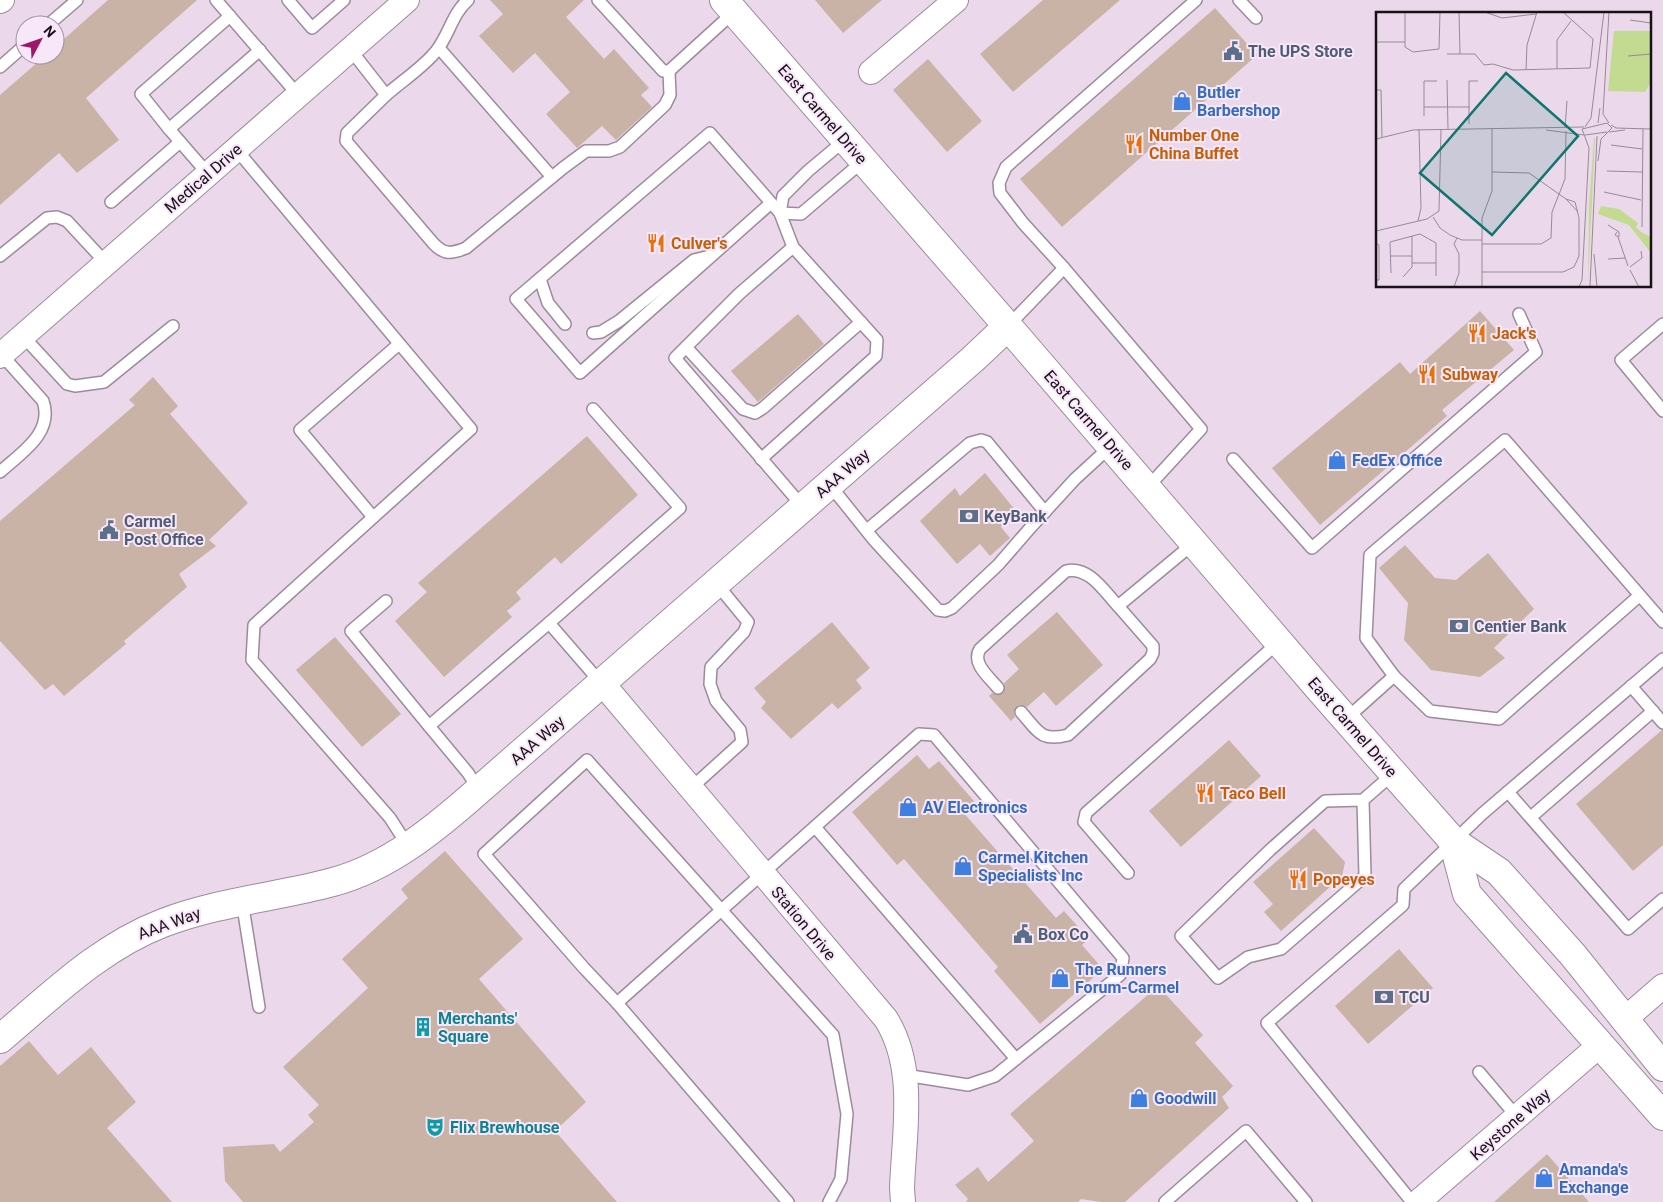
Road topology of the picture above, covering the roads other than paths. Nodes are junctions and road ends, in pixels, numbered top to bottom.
1 (77, 0) edge
2 (216, 0) edge
3 (288, 0) edge
4 (344, 0) edge
5 (407, 0) edge
6 (468, 0) edge
7 (598, 0) edge
8 (956, 0) edge
9 (1196, 0) edge
10 (1239, 0) edge
11 (729, 6) edge
12 (60, 15) edge
13 (230, 16) junction
14 (1256, 18) dead end
15 (439, 48) junction
16 (350, 49) junction
17 (260, 50) junction
18 (15, 54) edge
19 (0, 67) edge
20 (669, 71) junction
21 (871, 72) dead end
22 (298, 95) junction
23 (386, 95) junction
24 (169, 129) junction
25 (845, 140) junction
26 (180, 142) junction
27 (236, 149) junction
28 (864, 160) junction
29 (208, 174) junction
30 (552, 177) junction
31 (111, 202) dead end
32 (771, 203) junction
33 (780, 213) junction
34 (792, 247) junction
35 (0, 256) edge
36 (711, 256) junction
37 (106, 263) junction
38 (1064, 268) junction
39 (540, 279) junction
40 (1519, 314) dead end
41 (860, 322) junction
42 (565, 324) dead end
43 (1663, 324) edge
44 (173, 326) dead end
45 (1008, 326) junction
46 (593, 333) dead end
47 (22, 336) junction
48 (399, 344) junction
49 (686, 346) junction
50 (1, 355) edge
51 (594, 409) dead end
52 (1663, 411) edge
53 (1111, 446) junction
54 (1233, 458) dead end
55 (761, 459) junction
56 (0, 472) edge
57 (829, 484) junction
58 (1147, 488) junction
59 (803, 508) junction
60 (1045, 512) junction
61 (373, 517) junction
62 (866, 530) junction
63 (1194, 543) junction
64 (716, 583) junction
65 (1640, 596) junction
66 (386, 601) dead end
67 (1118, 606) junction
68 (1663, 622) edge
69 (550, 623) junction
70 (1279, 642) junction
71 (1663, 659) edge
72 (1394, 676) junction
73 (602, 683) junction
74 (1632, 686) junction
75 (998, 688) dead end
76 (1653, 711) junction
77 (1021, 712) dead end
78 (1346, 719) junction
79 (1663, 723) edge
80 (429, 726) junction
81 (1394, 773) junction
82 (480, 790) junction
83 (690, 790) junction
84 (1508, 792) junction
85 (1363, 800) junction
86 (1531, 817) junction
87 (815, 827) junction
88 (1453, 841) junction
89 (408, 846) junction
90 (1128, 872) dead end
91 (763, 874) junction
92 (1663, 899) edge
93 (242, 901) junction
94 (722, 910) junction
95 (1663, 986) edge
96 (616, 1003) junction
97 (259, 1007) dead end
98 (1625, 1019) junction
99 (0, 1039) edge
100 (1600, 1045) junction
101 (1016, 1059) junction
102 (1663, 1067) edge
103 (1479, 1072) dead end
104 (905, 1075) junction
105 (1663, 1116) edge
106 (1517, 1118) junction
107 (788, 1202) edge
108 (829, 1202) edge
109 (903, 1202) edge
110 (1165, 1202) edge
111 (1306, 1202) edge
112 (1412, 1202) edge
113 (1418, 1202) edge

1 - 12 lane
2 - 13 lane
3 - 4 lane
5 - 16 street, Medical Drive
6 - 15 lane
7 - 20 lane
8 - 21 street
9 - 38 lane
10 - 14 lane
11 - 20 lane
11 - 25 street, East Carmel Drive
13 - 17 lane
13 - 24 lane
15 - 23 lane
15 - 30 lane
16 - 22 street, Medical Drive
16 - 23 lane
17 - 22 lane
17 - 24 lane
18 - 19 lane
20 - 30 lane
22 - 27 street, Medical Drive
23 - 30 lane
24 - 26 lane
25 - 28 street, East Carmel Drive
25 - 33 lane
26 - 29 lane
26 - 31 lane
27 - 29 street, Medical Drive
27 - 48 lane
28 - 33 lane
28 - 45 street, East Carmel Drive
29 - 37 street, Medical Drive
32 - 33 lane
32 - 36 lane
32 - 39 lane
33 - 34 lane
34 - 41 lane
34 - 49 lane
35 - 37 lane
36 - 39 lane
36 - 46 lane
37 - 47 street, Medical Drive
38 - 45 lane
38 - 58 lane
39 - 42 lane
40 - 54 lane
41 - 49 lane
41 - 55 lane
43 - 52 lane
44 - 47 lane
45 - 53 street, East Carmel Drive
45 - 57 street, AAA Way
47 - 50 street, Medical Drive
48 - 61 lane
48 - 61 lane
49 - 55 lane
50 - 56 lane
51 - 69 lane
53 - 58 street, East Carmel Drive
53 - 60 lane
55 - 59 lane
57 - 59 street, AAA Way
57 - 62 lane
58 - 63 street, East Carmel Drive
59 - 64 street, AAA Way
60 - 62 lane
60 - 62 lane
61 - 89 lane
63 - 67 lane
63 - 70 street, East Carmel Drive
64 - 73 street, AAA Way
64 - 83 lane
65 - 68 lane
65 - 72 lane
65 - 72 lane
66 - 80 lane
67 - 75 lane
67 - 77 lane
69 - 73 lane
69 - 80 lane
70 - 78 street, East Carmel Drive
70 - 90 lane
71 - 74 lane
72 - 78 lane
73 - 82 street, AAA Way
73 - 83 street, Station Drive
74 - 76 lane
74 - 84 lane
76 - 79 lane
76 - 86 lane
78 - 81 street, East Carmel Drive
80 - 82 lane
81 - 85 lane
81 - 88 street, East Carmel Drive
82 - 89 street, AAA Way
83 - 91 street, Station Drive
84 - 86 lane
84 - 88 lane
85 - 85 lane
86 - 92 lane
87 - 91 lane
87 - 101 lane
87 - 101 lane
88 - 98 street, East Carmel Drive
88 - 100 street, East Carmel Drive
88 - 112 lane
89 - 93 street, AAA Way
91 - 94 lane
91 - 104 street, Station Drive
93 - 97 lane
93 - 99 street, AAA Way
94 - 96 lane
94 - 96 lane
94 - 108 lane
95 - 98 street
96 - 107 lane
98 - 102 street, East Carmel Drive
100 - 105 street, East Carmel Drive
100 - 106 street, Keystone Way
101 - 104 lane
103 - 106 lane
104 - 109 street, Station Drive
106 - 113 street, Keystone Way
110 - 111 lane

